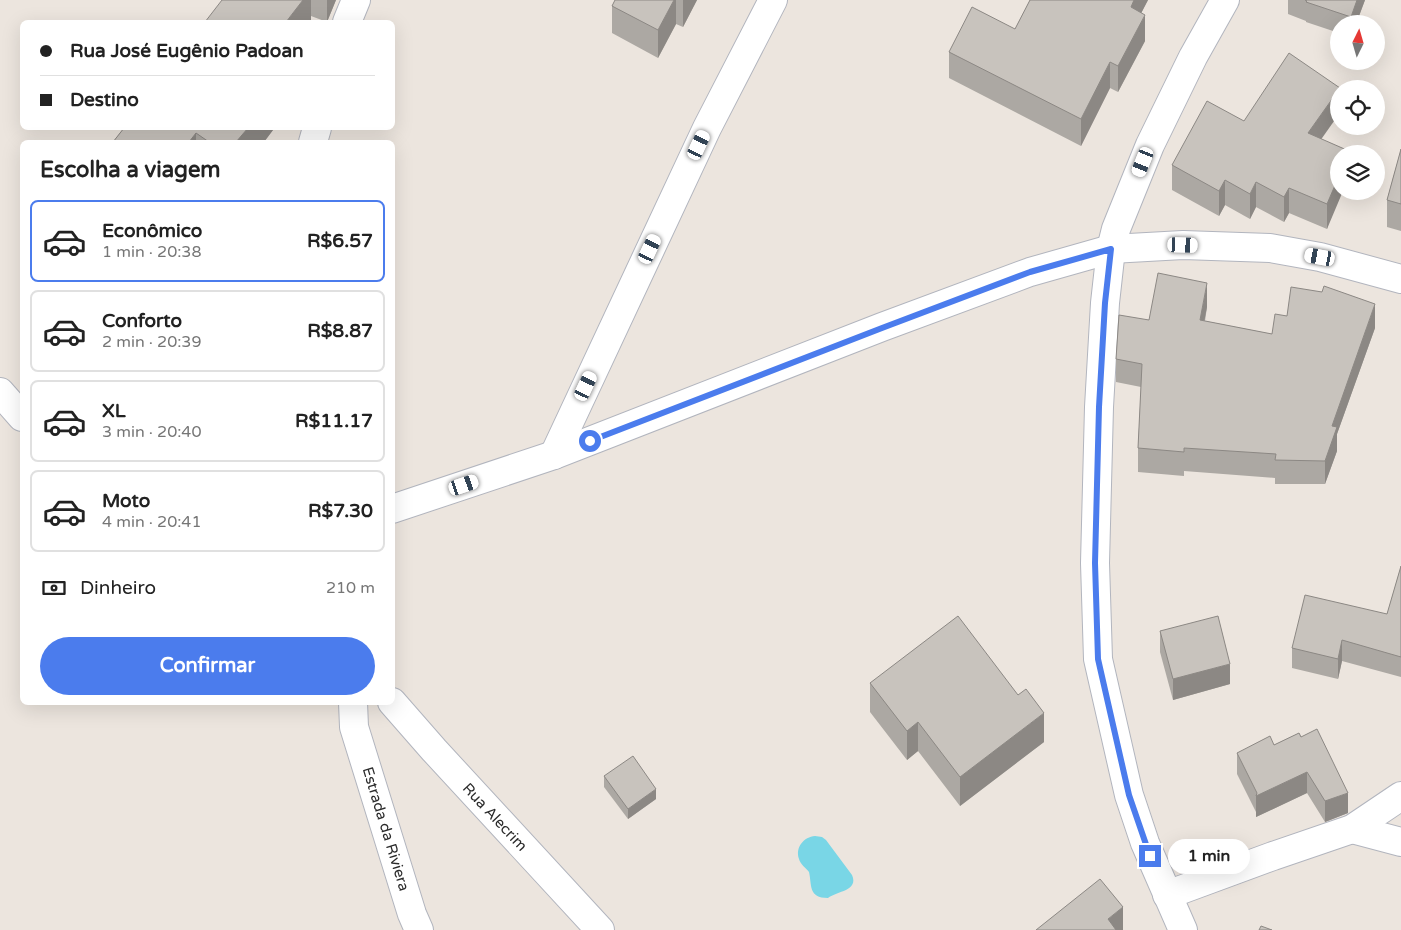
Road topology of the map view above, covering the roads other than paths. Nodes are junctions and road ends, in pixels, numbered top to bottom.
1 (356, 0) edge
2 (773, 0) edge
3 (1225, 0) edge
4 (348, 20) edge
5 (1111, 249) junction
6 (1401, 278) edge
7 (0, 392) edge
8 (20, 415) edge
9 (554, 455) junction
10 (395, 508) edge
11 (341, 705) edge
12 (395, 705) edge
13 (353, 715) edge
14 (1401, 796) edge
15 (1352, 829) junction
16 (1401, 842) edge
17 (1167, 895) junction
18 (419, 930) edge
19 (600, 930) edge
20 (1183, 930) edge

1 - 4 street
2 - 9 street
3 - 5 street
5 - 6 street
5 - 9 street
5 - 17 street
7 - 8 street
9 - 10 street
11 - 13 street, Estrada da Riviera
12 - 19 street, Rua Alecrim
13 - 18 street, Estrada da Riviera
14 - 15 street
15 - 16 street
15 - 17 street
17 - 20 street

